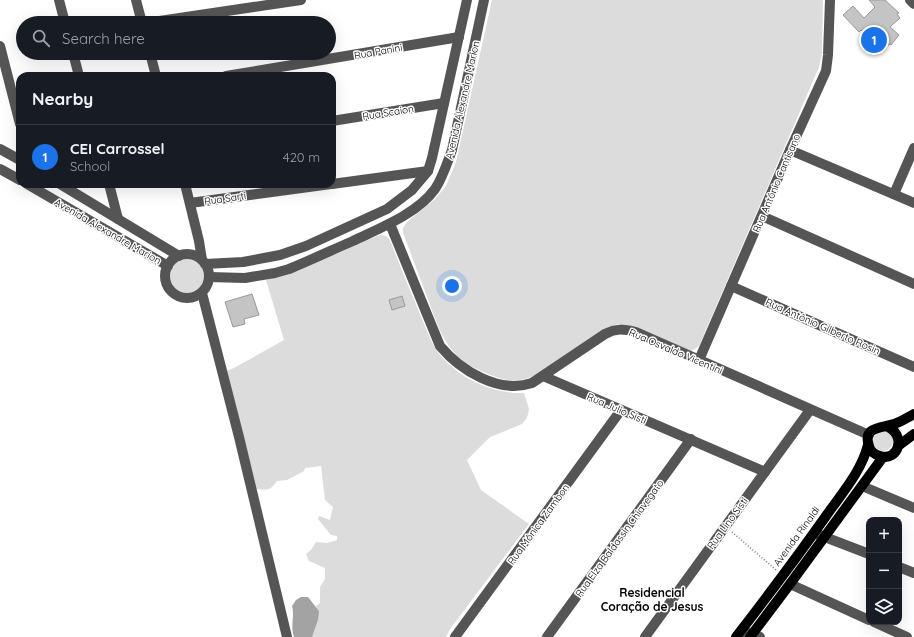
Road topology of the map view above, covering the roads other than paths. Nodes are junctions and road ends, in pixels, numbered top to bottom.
1 (59, 0) edge
2 (136, 0) edge
3 (301, 0) edge
4 (467, 0) edge
5 (484, 0) edge
6 (830, 0) edge
7 (910, 0) edge
8 (914, 4) edge
9 (63, 16) edge
10 (140, 16) edge
11 (193, 16) edge
12 (459, 37) junction
13 (0, 46) edge
14 (336, 58) edge
15 (75, 60) edge
16 (152, 60) edge
17 (322, 60) edge
18 (78, 72) edge
19 (155, 72) edge
20 (250, 72) edge
21 (444, 104) junction
22 (16, 108) edge
23 (336, 120) edge
24 (914, 148) edge
25 (0, 149) edge
26 (790, 150) junction
27 (16, 158) edge
28 (0, 169) edge
29 (428, 171) junction
30 (16, 178) edge
31 (336, 183) edge
32 (34, 188) edge
33 (67, 188) edge
34 (110, 188) edge
35 (186, 188) edge
36 (301, 188) edge
37 (894, 194) junction
38 (190, 203) junction
39 (914, 204) edge
40 (762, 216) junction
41 (118, 219) junction
42 (390, 224) junction
43 (199, 241) junction
44 (179, 256) junction
45 (192, 256) junction
46 (203, 262) junction
47 (168, 266) junction
48 (209, 277) junction
49 (914, 284) edge
50 (732, 286) junction
51 (202, 293) junction
52 (698, 360) junction
53 (914, 367) edge
54 (543, 376) junction
55 (621, 410) junction
56 (810, 410) junction
57 (914, 414) edge
58 (886, 426) junction
59 (914, 434) edge
60 (690, 439) junction
61 (868, 440) junction
62 (898, 446) junction
63 (883, 457) junction
64 (765, 472) junction
65 (862, 486) junction
66 (914, 508) edge
67 (814, 533) junction
68 (825, 536) junction
69 (867, 553) edge
70 (902, 567) edge
71 (914, 573) edge
72 (790, 584) junction
73 (866, 619) edge
74 (881, 625) edge
75 (738, 635) edge
76 (754, 636) edge
77 (287, 637) edge
78 (455, 637) edge
79 (547, 637) edge
80 (645, 637) edge
81 (907, 637) edge

1 - 9 street
2 - 10 street
3 - 11 street
4 - 12 street, Avenida Alexandre Marion
5 - 42 street, Avenida Alexandre Marion
6 - 26 street, Rua Antônio Cantisano
7 - 8 street
12 - 14 street, Rua Panini
12 - 21 street, Avenida Alexandre Marion
13 - 22 street
15 - 18 street
16 - 19 street
17 - 20 street, Rua Panini
21 - 23 street, Rua Scaion
21 - 29 street, Avenida Alexandre Marion
24 - 37 street
25 - 27 street
26 - 37 street
26 - 40 street, Rua Antônio Cantisano
28 - 30 street
29 - 31 street, Rua Sarti
29 - 46 street, Avenida Alexandre Marion
32 - 47 street, Avenida Alexandre Marion
33 - 41 street, Avenida Alexandre Marion
34 - 41 street
35 - 38 street
36 - 38 street, Rua Sarti
37 - 39 street
38 - 43 street
40 - 49 street
40 - 50 street, Rua Antônio Cantisano
41 - 44 street, Avenida Alexandre Marion
42 - 48 street, Avenida Alexandre Marion
42 - 54 street, Rua Osvaldo Vicentini
43 - 45 street
43 - 46 street
44 - 45 street
44 - 47 street
45 - 46 street
46 - 48 street
47 - 51 street
48 - 51 street
50 - 52 street, Rua Antônio Cantisano
50 - 53 street, Rua Antônio Gilberto Rosin
51 - 77 street
52 - 54 street, Rua Osvaldo Vicentini
52 - 56 street, Rua Osvaldo Vicentini
54 - 55 street, Rua Julio Sisti
55 - 60 street, Rua Julio Sisti
55 - 78 street, Rua Mônica Zambon
56 - 61 street, Rua Osvaldo Vicentini
56 - 64 street, Rua Lino Sisti
57 - 58 main road
58 - 61 main road
58 - 62 main road
59 - 62 main road
60 - 64 street, Rua Julio Sisti
60 - 79 street, Rua Elza Baldassin Chiavegato
61 - 63 main road
61 - 67 main road, Avenida Rinaldi
62 - 63 main road
63 - 65 main road
64 - 80 street, Rua Lino Sisti
65 - 66 street
65 - 68 main road
67 - 68 street
67 - 75 main road, Avenida Rinaldi
68 - 69 street
68 - 72 main road
70 - 71 street
72 - 73 street
72 - 76 main road
74 - 81 street
75 - 76 street

